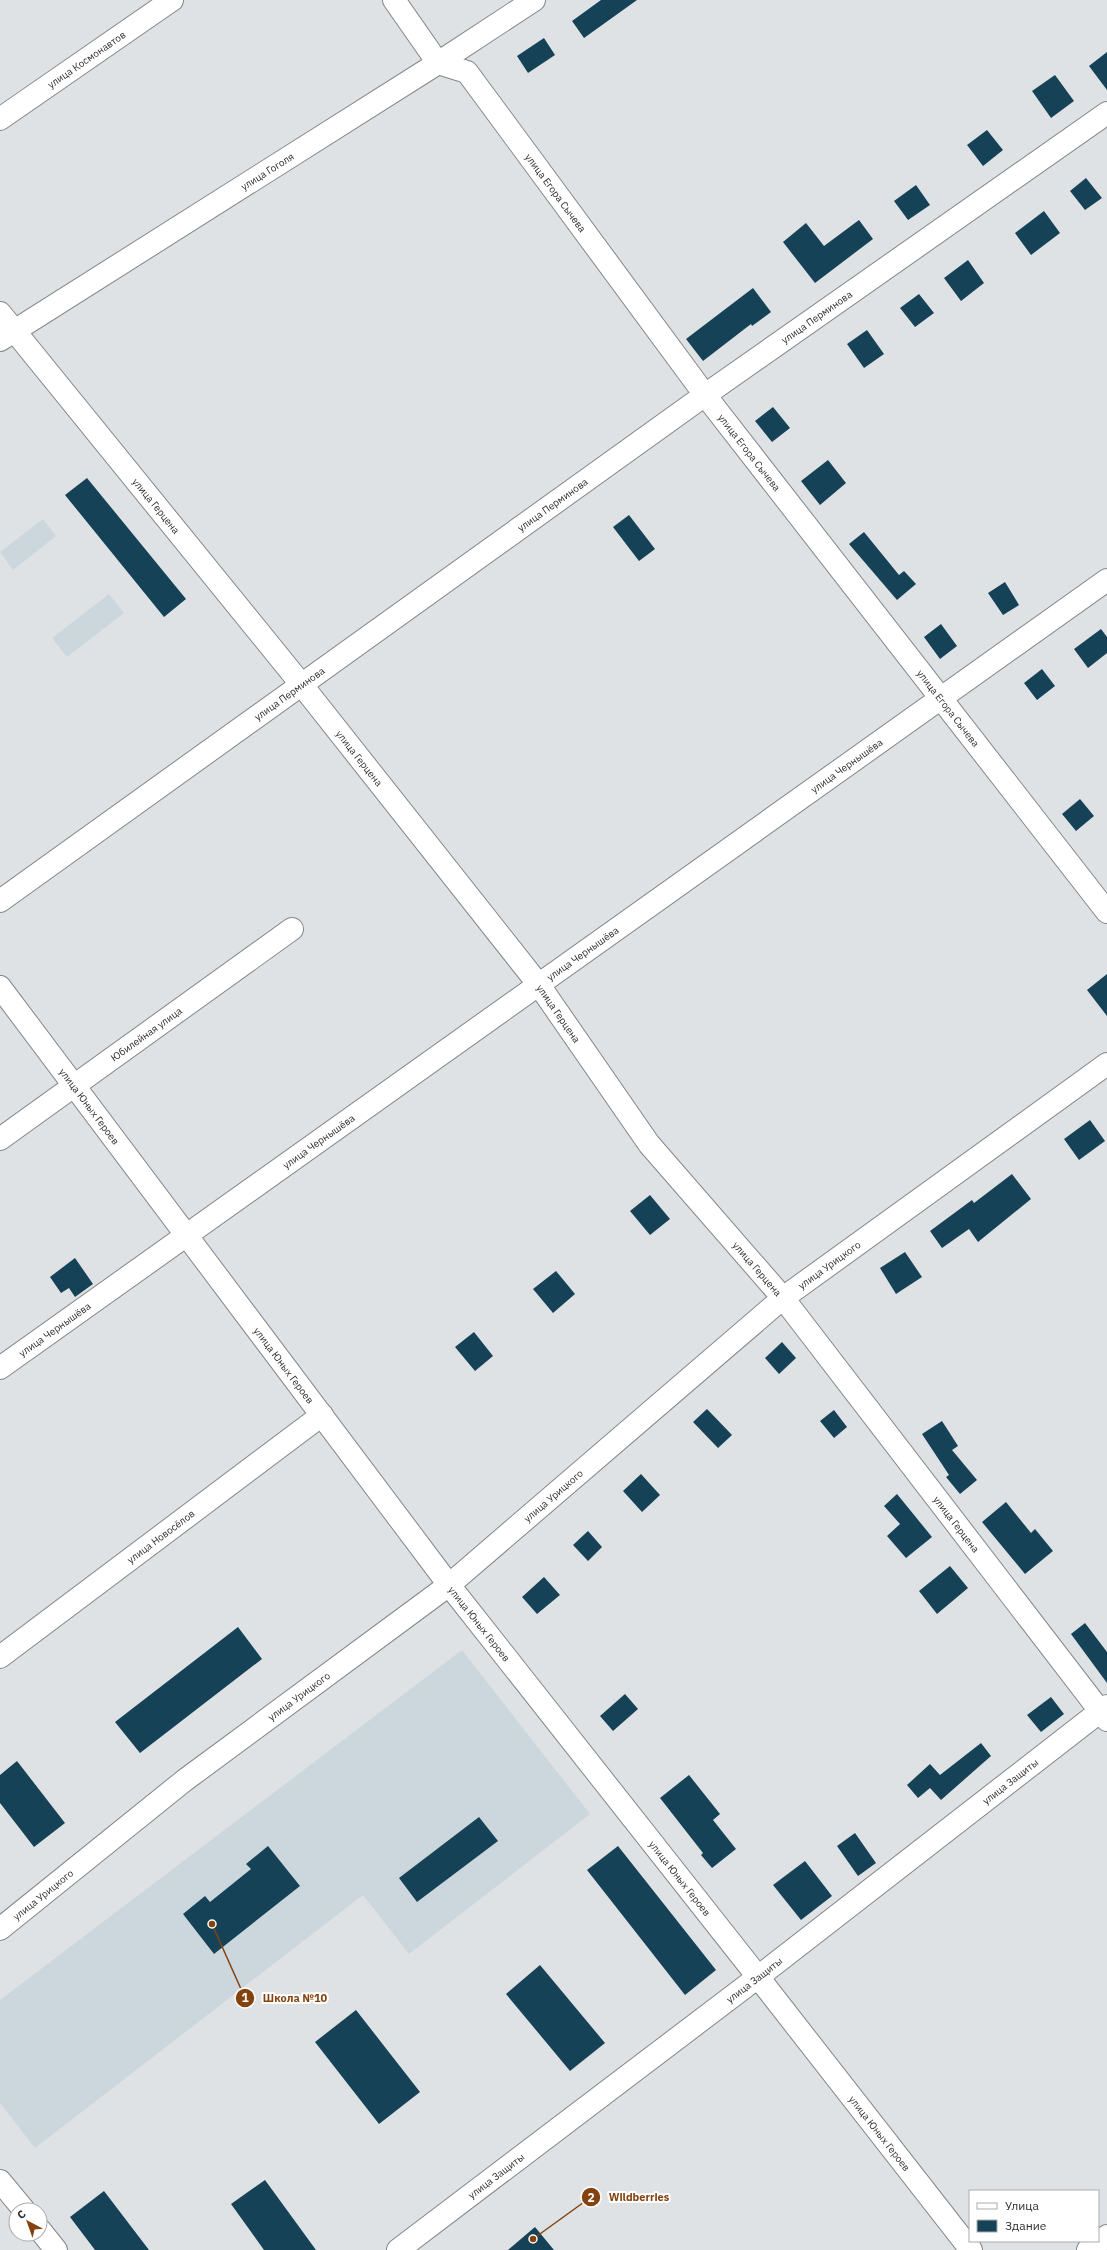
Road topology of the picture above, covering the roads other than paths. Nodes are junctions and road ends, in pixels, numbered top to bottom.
1 (172, 0) edge
2 (394, 0) edge
3 (534, 0) edge
4 (438, 63) junction
5 (1107, 113) edge
6 (0, 119) edge
7 (0, 313) edge
8 (7, 335) edge
9 (705, 395) junction
10 (1107, 580) edge
11 (301, 684) junction
12 (942, 699) junction
13 (0, 901) edge
14 (1107, 912) edge
15 (292, 929) dead end
16 (539, 985) junction
17 (0, 987) edge
18 (1107, 1064) edge
19 (75, 1086) junction
20 (0, 1139) edge
21 (187, 1236) junction
22 (783, 1298) junction
23 (0, 1368) edge
24 (322, 1415) junction
25 (448, 1585) junction
26 (0, 1657) edge
27 (1105, 1713) edge
28 (0, 1929) edge
29 (758, 1977) junction
30 (0, 2181) edge
31 (17, 2202) edge
32 (48, 2240) edge
33 (1099, 2242) edge
34 (56, 2250) edge
35 (398, 2250) edge
36 (971, 2250) edge
37 (1088, 2250) edge

1 - 6 street, улица Космонавтов
2 - 4 street
3 - 4 street, улица Гоголя
4 - 8 street, улица Гоголя
4 - 9 street, улица Егора Сычева
5 - 9 street, улица Перминова
7 - 8 street, улица Герцена
8 - 11 street, улица Герцена
9 - 11 street, улица Перминова
9 - 12 street, улица Егора Сычева
10 - 12 street, улица Чернышёва
11 - 13 street, улица Перминова
11 - 16 street, улица Герцена
12 - 14 street, улица Егора Сычева
12 - 16 street, улица Чернышёва
15 - 19 street, Юбилейная улица
16 - 21 street, улица Чернышёва
16 - 22 street, улица Герцена
17 - 19 street, улица Юных Героев
18 - 22 street, улица Урицкого
19 - 20 street, Юбилейная улица
19 - 21 street, улица Юных Героев
21 - 23 street, улица Чернышёва
21 - 24 street, улица Юных Героев
22 - 25 street, улица Урицкого
22 - 27 street, улица Герцена
24 - 25 street, улица Юных Героев
24 - 26 street, улица Новосёлов
25 - 28 street, улица Урицкого
25 - 29 street, улица Юных Героев
27 - 29 street, улица Защиты
29 - 35 street, улица Защиты
29 - 36 street, улица Юных Героев
30 - 31 street
32 - 34 street
33 - 37 street

